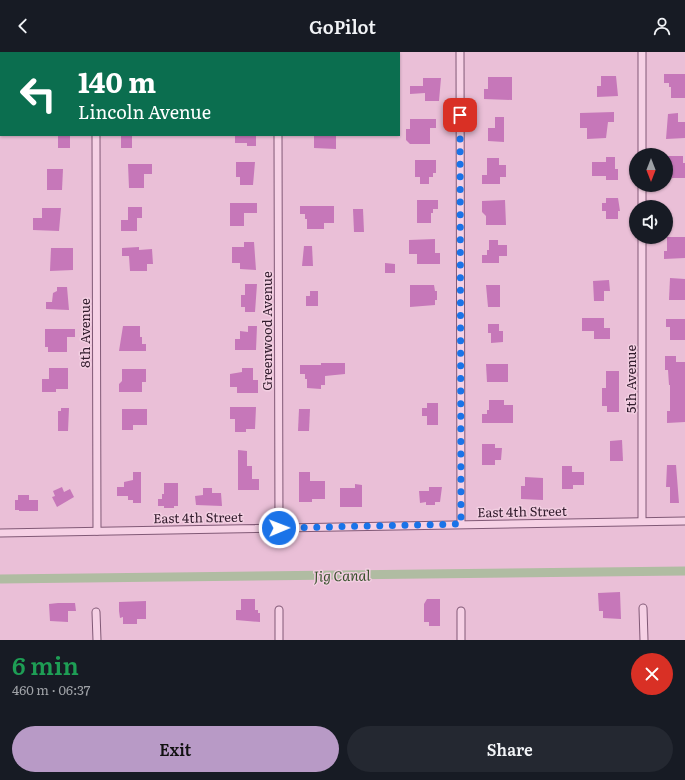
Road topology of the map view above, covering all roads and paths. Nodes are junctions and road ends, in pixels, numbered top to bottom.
1 (460, 52) edge
2 (642, 52) edge
3 (96, 136) edge
4 (278, 136) edge
5 (642, 148) edge
6 (642, 244) edge
7 (642, 521) junction
8 (685, 521) edge
9 (461, 524) junction
10 (279, 528) junction
11 (97, 531) junction
12 (0, 533) edge
13 (643, 608) dead end
14 (279, 610) dead end
15 (461, 611) dead end
16 (96, 612) dead end
17 (97, 640) edge
18 (279, 640) edge
19 (461, 640) edge
20 (644, 640) edge

1 - 9 street
2 - 5 street
3 - 11 street, 8th Avenue
4 - 10 street, Greenwood Avenue
6 - 7 street, 5th Avenue
7 - 8 street, East 4th Street
7 - 9 street, East 4th Street
9 - 10 street, East 4th Street
10 - 11 street, East 4th Street
11 - 12 street, East 4th Street
13 - 20 street
14 - 18 street
15 - 19 street
16 - 17 street

